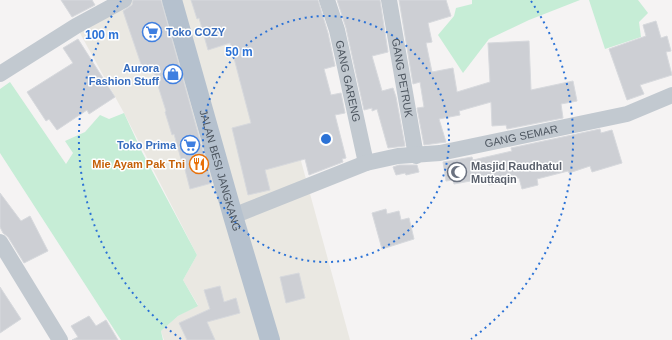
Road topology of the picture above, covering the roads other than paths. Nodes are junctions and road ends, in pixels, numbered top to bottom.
1 (124, 0) edge
2 (172, 0) edge
3 (327, 0) edge
4 (389, 0) edge
5 (0, 74) edge
6 (672, 94) edge
7 (416, 156) junction
8 (366, 163) junction
9 (233, 216) junction
10 (0, 242) edge
11 (60, 340) edge
12 (270, 340) edge

1 - 5 street
2 - 9 main road, JALAN BESI JANGKANG
3 - 8 street, GANG GARENG
4 - 7 street, GANG PETRUK
6 - 7 street, GANG SEMAR
7 - 8 street, GANG SEMAR
8 - 9 street, GANG SEMAR
9 - 12 main road, JALAN BESI JANGKANG
10 - 11 street

